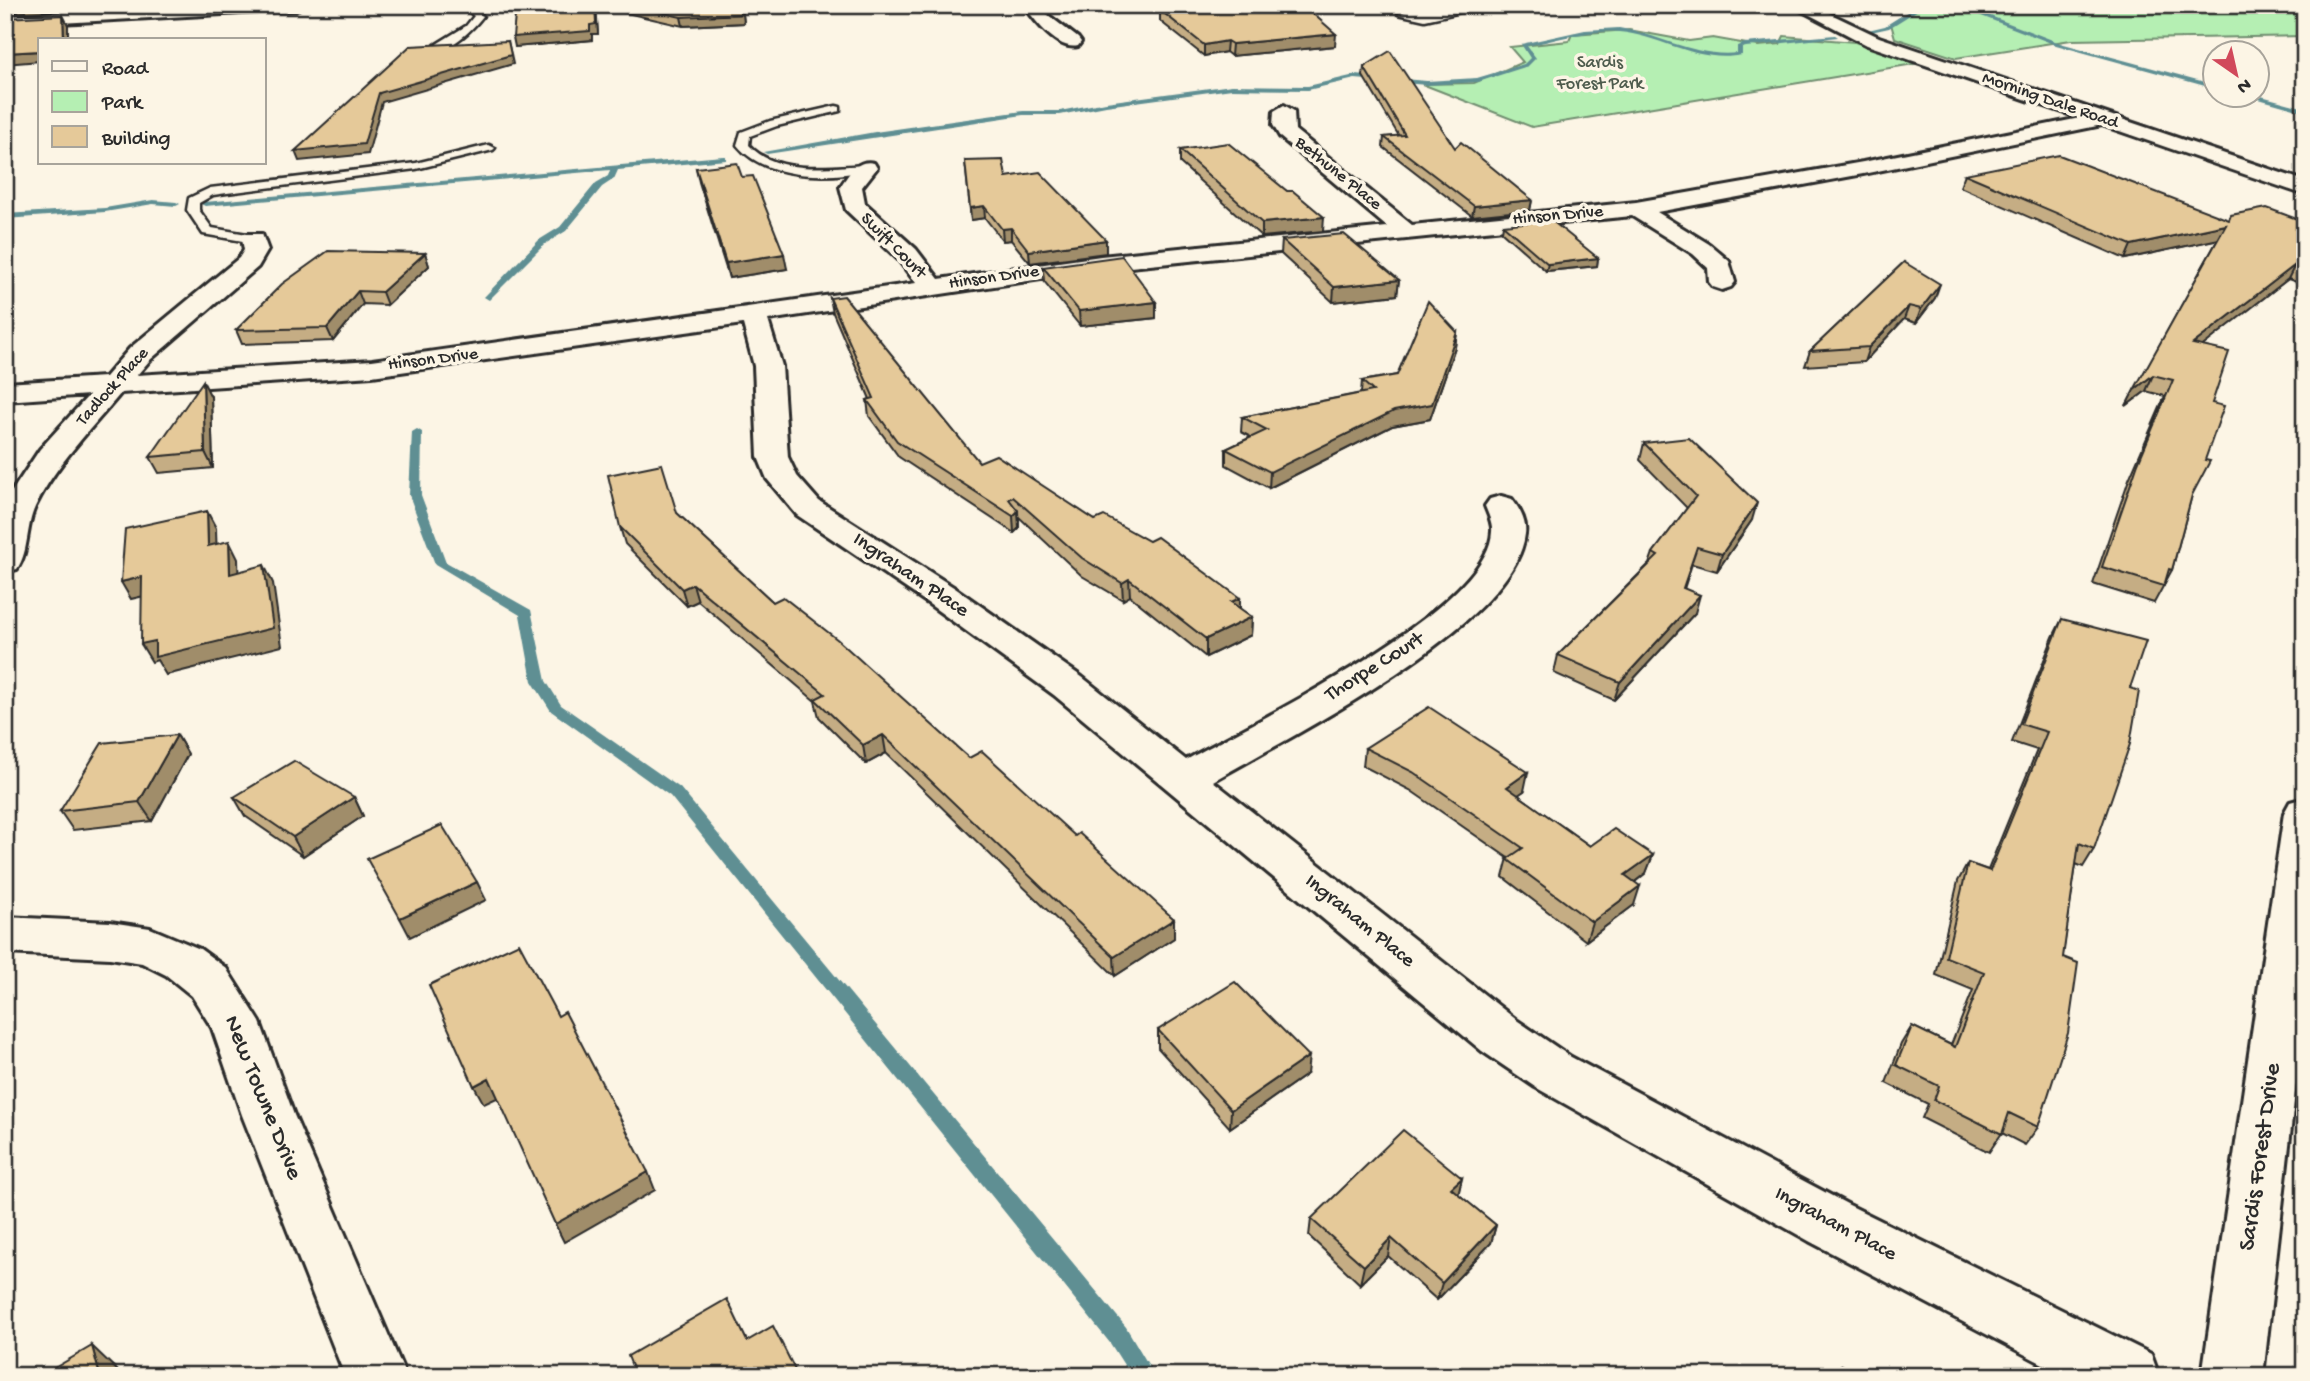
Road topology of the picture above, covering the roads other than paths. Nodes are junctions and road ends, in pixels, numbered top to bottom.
1 (296, 5) edge
2 (466, 5) edge
3 (1032, 5) edge
4 (1488, 5) edge
5 (1799, 5) edge
6 (1469, 7) edge
7 (5, 20) edge
8 (1072, 42) dead end
9 (438, 47) edge
10 (836, 110) dead end
11 (1284, 111) dead end
12 (2104, 120) junction
13 (489, 148) dead end
14 (866, 168) joint
15 (2305, 188) edge
16 (1636, 209) junction
17 (1406, 231) junction
18 (254, 239) joint
19 (1722, 282) dead end
20 (932, 287) junction
21 (753, 314) junction
22 (114, 385) junction
23 (5, 392) edge
24 (1501, 506) dead end
25 (5, 562) edge
26 (1183, 780) junction
27 (2305, 813) edge
28 (5, 935) edge
29 (376, 1376) edge
30 (2129, 1376) edge
31 (2232, 1376) edge

1 - 7 street
2 - 9 lane
3 - 8 street
4 - 6 lane
5 - 12 street, Morning Dale Road
6 - 6 lane
10 - 14 lane
11 - 17 street, Bethune Place
12 - 15 street, Morning Dale Road
12 - 16 street, Hinson Drive
13 - 18 lane
14 - 20 street, Swift Court
16 - 17 street, Hinson Drive
16 - 19 street
17 - 20 street, Hinson Drive
18 - 22 street, Tadlock Place
20 - 21 street, Hinson Drive
21 - 22 street, Hinson Drive
21 - 26 street, Ingraham Place
22 - 23 street, Hinson Drive
22 - 25 street, Tadlock Place
24 - 26 street, Thorpe Court
26 - 30 street, Ingraham Place
27 - 31 street, Sardis Forest Drive
28 - 29 street, New Towne Drive

